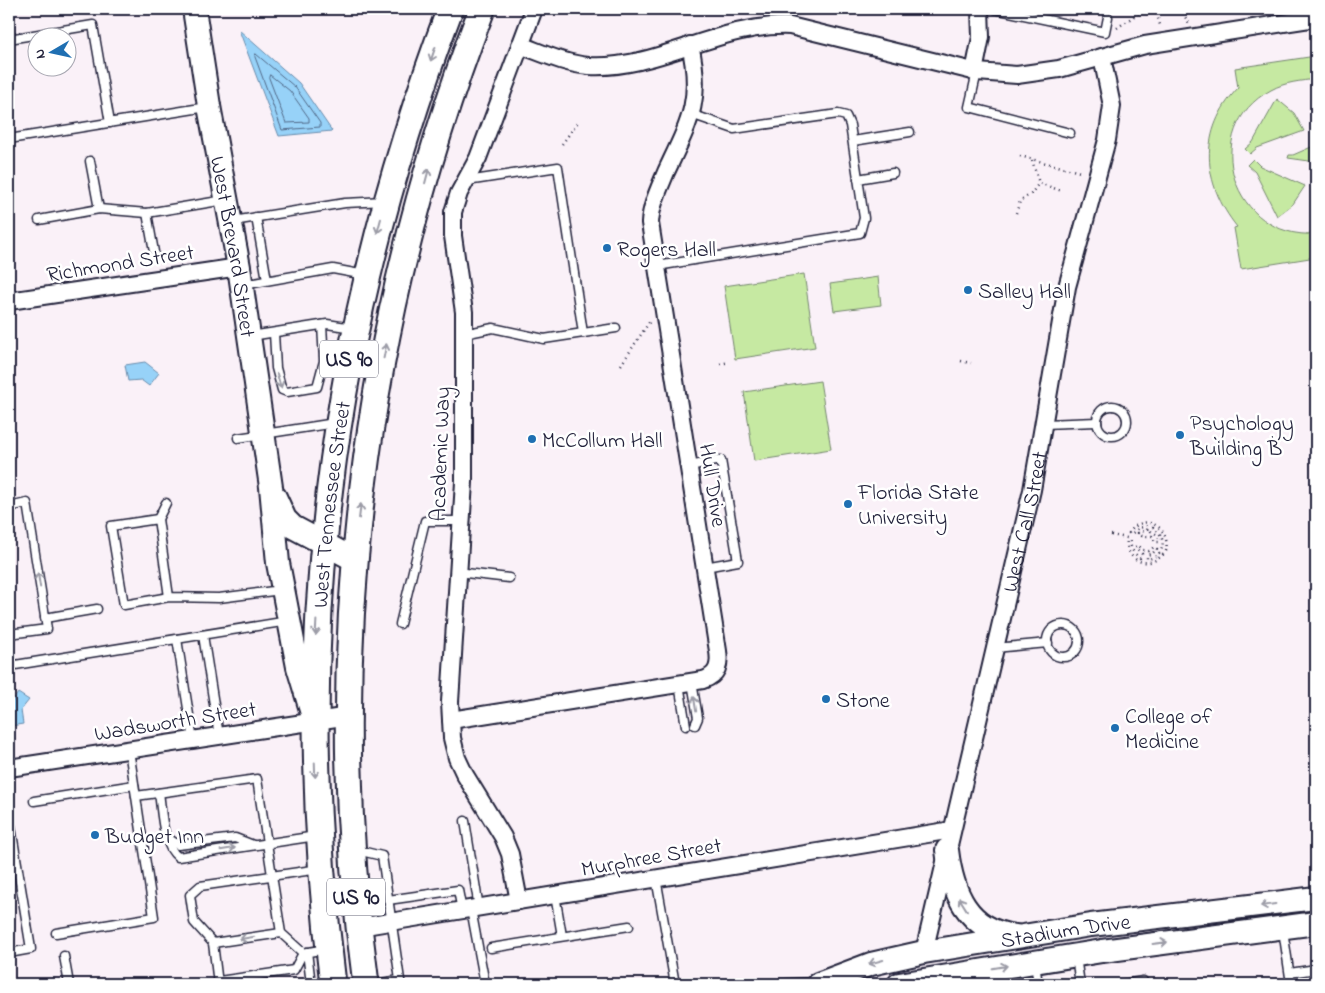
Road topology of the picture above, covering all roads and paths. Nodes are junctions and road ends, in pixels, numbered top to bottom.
1 (194, 9) edge
2 (450, 9) edge
3 (482, 9) edge
4 (534, 9) edge
5 (980, 9) edge
6 (995, 9) edge
7 (1144, 9) edge
8 (1155, 9) edge
9 (1180, 9) edge
10 (1108, 17) dead end
11 (1316, 18) edge
12 (1191, 26) dead end
13 (1162, 30) dead end
14 (1116, 33) dead end
15 (9, 39) edge
16 (520, 45) junction
17 (690, 45) junction
18 (1102, 57) junction
19 (975, 72) junction
20 (209, 106) junction
21 (691, 114) junction
22 (578, 122) dead end
23 (110, 123) junction
24 (910, 132) dead end
25 (1070, 133) dead end
26 (9, 139) edge
27 (852, 141) junction
28 (562, 144) dead end
29 (1020, 156) dead end
30 (1032, 159) junction
31 (90, 161) dead end
32 (1080, 172) dead end
33 (893, 173) dead end
34 (858, 180) junction
35 (465, 182) junction
36 (1039, 183) junction
37 (1062, 191) dead end
38 (386, 201) junction
39 (99, 210) junction
40 (229, 210) junction
41 (148, 213) junction
42 (1016, 213) dead end
43 (256, 217) junction
44 (39, 220) dead end
45 (154, 252) dead end
46 (657, 266) junction
47 (240, 276) junction
48 (367, 276) junction
49 (267, 280) junction
50 (9, 301) edge
51 (655, 314) dead end
52 (322, 325) junction
53 (616, 328) dead end
54 (355, 329) junction
55 (274, 332) junction
56 (583, 333) junction
57 (464, 334) junction
58 (249, 336) junction
59 (961, 361) dead end
60 (729, 362) dead end
61 (971, 363) dead end
62 (720, 364) dead end
63 (621, 365) dead end
64 (1096, 422) junction
65 (337, 423) junction
66 (1044, 424) junction
67 (264, 434) junction
68 (238, 438) dead end
69 (688, 466) junction
70 (271, 487) junction
71 (166, 503) dead end
72 (9, 506) edge
73 (158, 519) junction
74 (460, 521) junction
75 (1112, 535) dead end
76 (1130, 539) dead end
77 (322, 543) junction
78 (355, 560) junction
79 (278, 563) junction
80 (705, 567) junction
81 (457, 572) junction
82 (509, 578) dead end
83 (284, 590) junction
84 (169, 597) junction
85 (97, 609) dead end
86 (45, 618) junction
87 (289, 621) junction
88 (400, 624) dead end
89 (9, 634) edge
90 (202, 635) junction
91 (177, 639) junction
92 (1048, 643) junction
93 (994, 649) junction
94 (9, 666) edge
95 (686, 682) junction
96 (349, 716) junction
97 (451, 720) junction
98 (314, 721) junction
99 (218, 736) junction
100 (193, 740) junction
101 (129, 750) junction
102 (9, 768) edge
103 (134, 785) junction
104 (159, 793) junction
105 (136, 796) junction
106 (34, 801) dead end
107 (9, 814) edge
108 (465, 821) dead end
109 (318, 836) junction
110 (949, 840) junction
111 (267, 844) junction
112 (352, 848) junction
113 (320, 869) junction
114 (272, 876) junction
115 (656, 878) junction
116 (555, 895) junction
117 (1316, 898) edge
118 (388, 900) junction
119 (519, 901) junction
120 (471, 909) junction
121 (391, 922) junction
122 (1316, 923) edge
123 (629, 926) dead end
124 (359, 928) junction
125 (1283, 928) junction
126 (56, 933) dead end
127 (281, 933) junction
128 (562, 936) junction
129 (1018, 937) junction
130 (212, 943) junction
131 (491, 948) dead end
132 (312, 951) junction
133 (924, 952) junction
134 (9, 953) edge
135 (1076, 955) junction
136 (64, 956) dead end
137 (1034, 962) junction
138 (1316, 969) edge
139 (1290, 973) junction
140 (219, 983) edge
141 (819, 983) edge
142 (911, 983) edge
143 (69, 984) edge
144 (311, 984) edge
145 (333, 984) edge
146 (366, 984) edge
147 (374, 984) edge
148 (485, 984) edge
149 (675, 984) edge
150 (774, 984) edge
151 (1038, 984) edge
152 (1080, 984) edge
153 (1124, 984) edge
154 (1143, 984) edge
155 (1291, 984) edge

1 - 20 main road, West Brevard Street
2 -> 38 main road, West Tennessee Street / US 90
78 -> 3 main road, West Tennessee Street / US 90
4 - 16 street, Academic Way
5 - 19 street
6 - 10 lane
7 - 14 path
8 - 13 path
9 - 12 path
11 - 18 street
15 - 23 lane
16 - 17 street
16 - 35 street, Academic Way
17 - 19 street
17 - 21 street, Hull Drive
18 - 19 street
18 - 66 street, West Call Street
19 - 25 lane
20 - 23 lane
20 - 40 main road, West Brevard Street
21 - 27 lane
21 - 46 street, Hull Drive
22 - 28 path
23 - 26 lane
24 - 27 lane
27 - 34 lane
29 - 30 path
30 - 32 path
30 - 36 path
31 - 39 lane
33 - 34 lane
34 - 46 lane
35 - 56 lane
35 - 57 street, Academic Way
36 - 37 path
36 - 42 path
38 - 43 lane
38 -> 48 main road, West Tennessee Street / US 90
39 - 41 lane
39 - 44 lane
40 - 41 lane
40 - 43 lane
40 - 47 main road, West Brevard Street
41 - 45 lane
43 - 49 lane
46 - 69 street, Hull Drive
47 - 49 lane
47 - 50 street, Richmond Street
47 - 58 main road, West Brevard Street
48 - 49 lane
48 - 54 main road, West Tennessee Street / US 90
51 - 63 path
52 - 54 lane
52 - 55 lane
55 -> 52 lane
53 - 56 lane
54 - 65 main road, West Tennessee Street / US 90
55 - 58 lane
56 - 57 lane
57 - 74 street, Academic Way
58 - 67 main road, West Brevard Street
59 - 61 path
60 - 62 path
64 - 64 lane
64 - 66 lane
65 - 67 lane
65 - 77 main road, West Tennessee Street / US 90
66 - 93 street, West Call Street
67 - 68 lane
67 - 70 main road, West Brevard Street
69 - 80 street, Hull Drive
69 - 80 lane
70 - 77 main road, West Brevard Street
70 - 79 main road, West Brevard Street
71 - 73 lane
86 -> 72 lane
73 - 84 lane
73 - 84 lane
74 - 81 street, Academic Way
74 - 88 lane
75 - 76 path
77 - 78 main road, West Brevard Street
77 - 79 main road
77 -> 98 main road, West Tennessee Street / US 90
78 - 96 main road, West Tennessee Street / US 90
79 - 83 main road, West Brevard Street
80 - 95 street, Hull Drive
81 - 82 lane
81 - 97 street, Academic Way
83 - 84 lane
83 - 87 main road, West Brevard Street
85 - 86 lane
86 - 89 lane
87 - 90 lane
87 - 98 main road, West Brevard Street
90 - 91 lane
90 - 99 lane
91 - 94 lane
91 - 100 lane
92 - 92 lane
92 - 93 lane
93 - 110 street, West Call Street
95 -> 95 lane
95 - 97 street, Hull Drive
96 - 98 street, Wadsworth Street
96 - 112 main road, West Tennessee Street / US 90
97 - 119 street, Academic Way
98 - 99 street, Wadsworth Street
98 -> 109 main road, West Tennessee Street / US 90
99 - 100 street, Wadsworth Street
100 - 101 street, Wadsworth Street
101 - 102 street, Wadsworth Street
101 - 103 lane
103 - 105 lane
103 - 106 lane
104 - 105 lane
104 -> 111 lane
104 - 111 lane
105 - 126 lane
107 - 134 lane
108 - 120 lane
109 - 111 lane
109 - 113 main road, West Tennessee Street / US 90
110 - 115 street, Murphree Street
129 -> 110 main road
110 - 133 street, West Call Street
111 - 114 lane
112 - 118 lane
112 - 124 main road, West Tennessee Street / US 90
113 - 114 lane
113 - 132 main road, West Tennessee Street / US 90
114 - 127 lane
114 - 130 lane
115 - 116 street, Murphree Street
115 - 149 lane
116 - 119 street, Murphree Street
116 - 128 lane
117 -> 129 main road, Stadium Drive
118 - 120 lane
118 - 121 lane
119 - 120 street, Murphree Street
120 - 121 street, Murphree Street
120 - 148 lane
121 - 124 street, Murphree Street
121 - 147 lane
122 - 125 main road, Stadium Drive
123 - 128 lane
124 - 146 main road, West Tennessee Street / US 90
135 -> 125 main road, Stadium Drive
125 - 139 lane
127 -> 130 lane
127 - 132 lane
128 - 131 lane
129 - 133 main road, Stadium Drive
130 - 140 lane
132 - 140 lane
132 - 144 lane
132 - 145 main road, West Tennessee Street / US 90
133 -> 141 main road, Stadium Drive
133 - 142 main road, West Call Street
135 - 137 main road, Stadium Drive
135 - 152 lane
136 - 143 lane
142 -> 137 main road, Stadium Drive
137 - 151 lane
138 - 139 lane
139 - 155 lane
141 - 150 lane
153 - 154 lane

